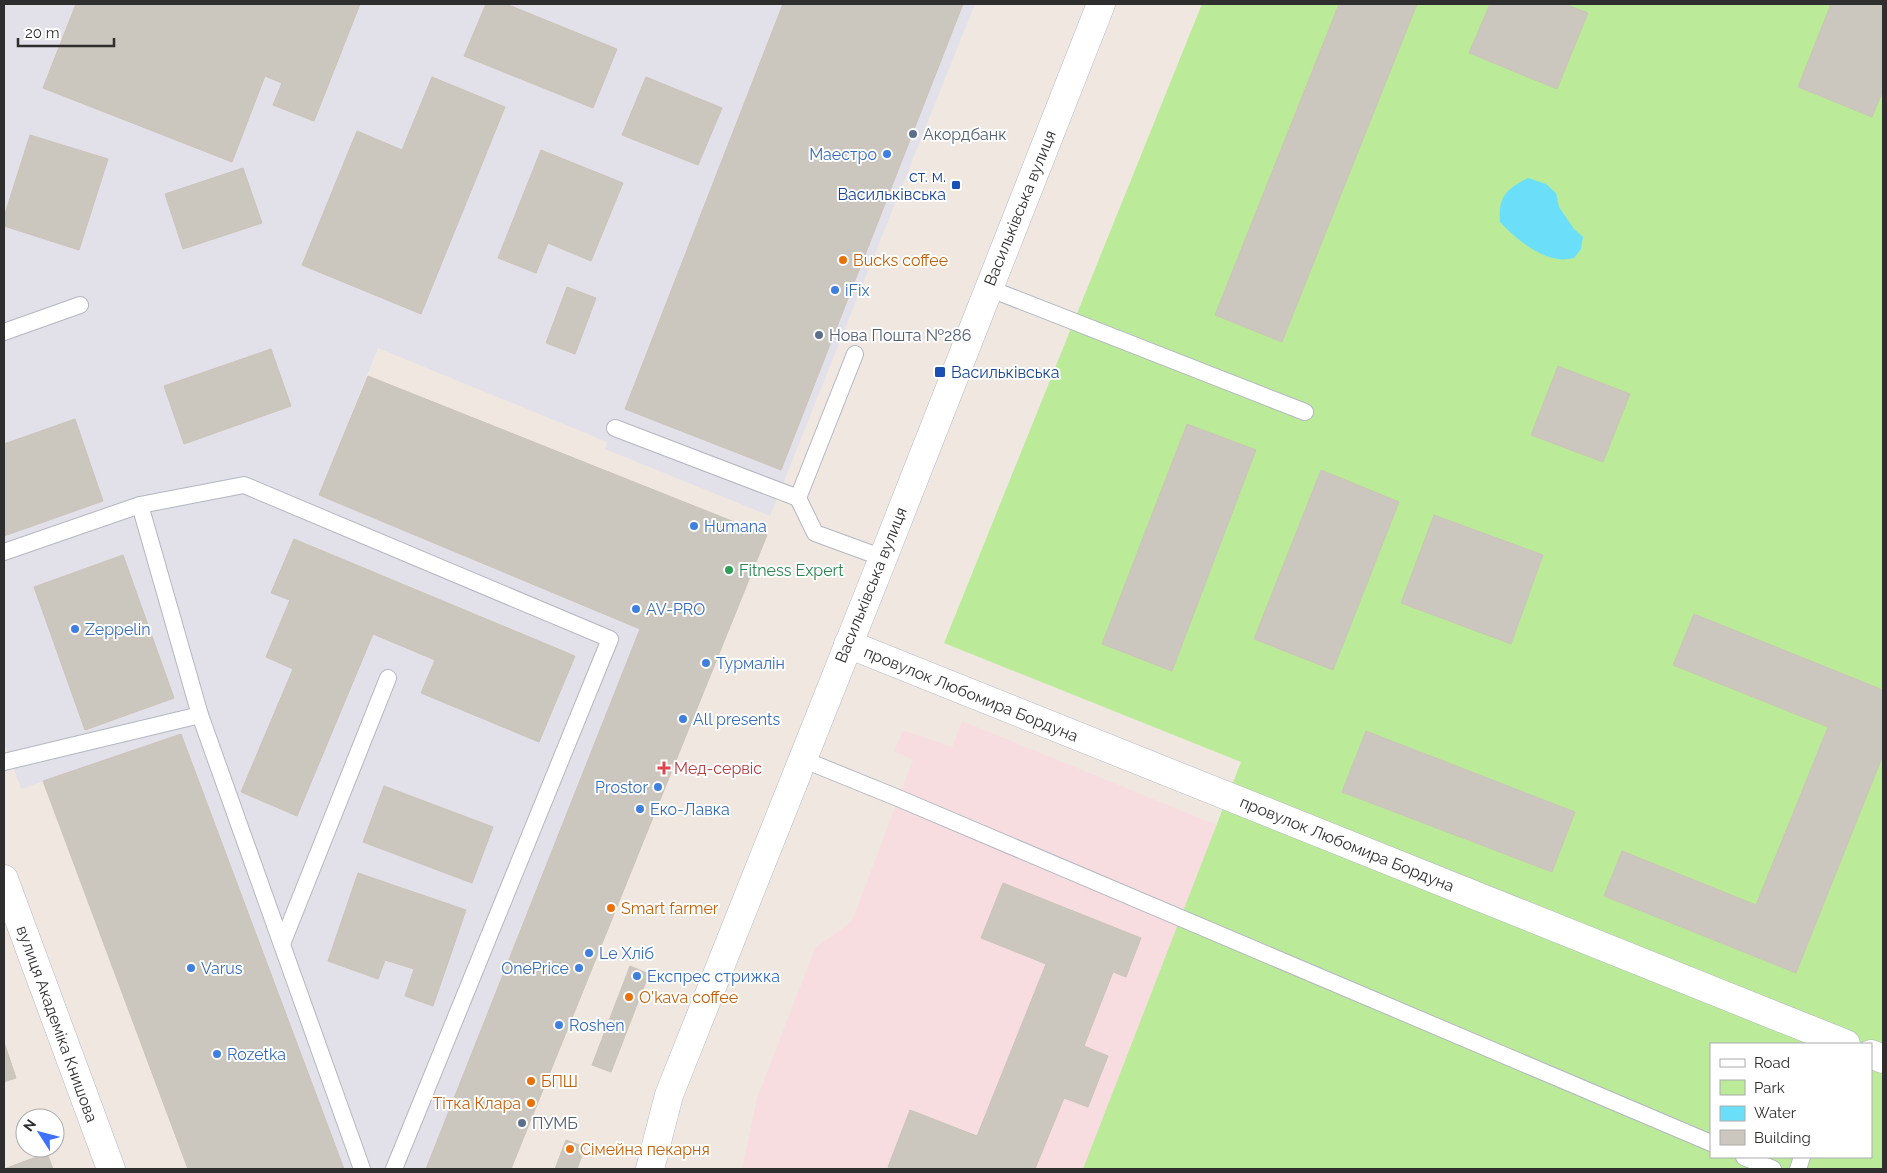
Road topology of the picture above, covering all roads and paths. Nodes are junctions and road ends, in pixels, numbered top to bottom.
1 (1100, 4) edge
2 (988, 288) junction
3 (80, 305) dead end
4 (4, 332) edge
5 (855, 354) dead end
6 (1305, 412) dead end
7 (615, 428) dead end
8 (798, 498) junction
9 (140, 505) junction
10 (4, 552) edge
11 (883, 558) junction
12 (848, 644) junction
13 (388, 678) dead end
14 (200, 715) junction
15 (802, 759) junction
16 (4, 762) edge
17 (4, 879) edge
18 (282, 944) junction
19 (1844, 1043) edge
20 (1710, 1143) edge
21 (1746, 1158) edge
22 (111, 1169) edge
23 (362, 1169) edge
24 (394, 1169) edge
25 (650, 1169) edge
26 (1773, 1169) edge

1 - 2 street, Васильківська вулиця
2 - 6 lane
2 - 11 street, Васильківська вулиця
3 - 4 lane
5 - 8 lane
7 - 8 lane
8 - 11 lane
9 - 10 lane
9 - 14 lane
9 - 24 lane
11 - 12 street, Васильківська вулиця
12 - 15 street, Васильківська вулиця
12 - 19 street, провулок Любомира Бордуна
13 - 18 lane
14 - 16 lane
14 - 18 lane
15 - 20 lane
15 - 25 street, Васильківська вулиця
17 - 22 street, вулиця Академіка Книшова
18 - 23 lane
21 - 26 lane

